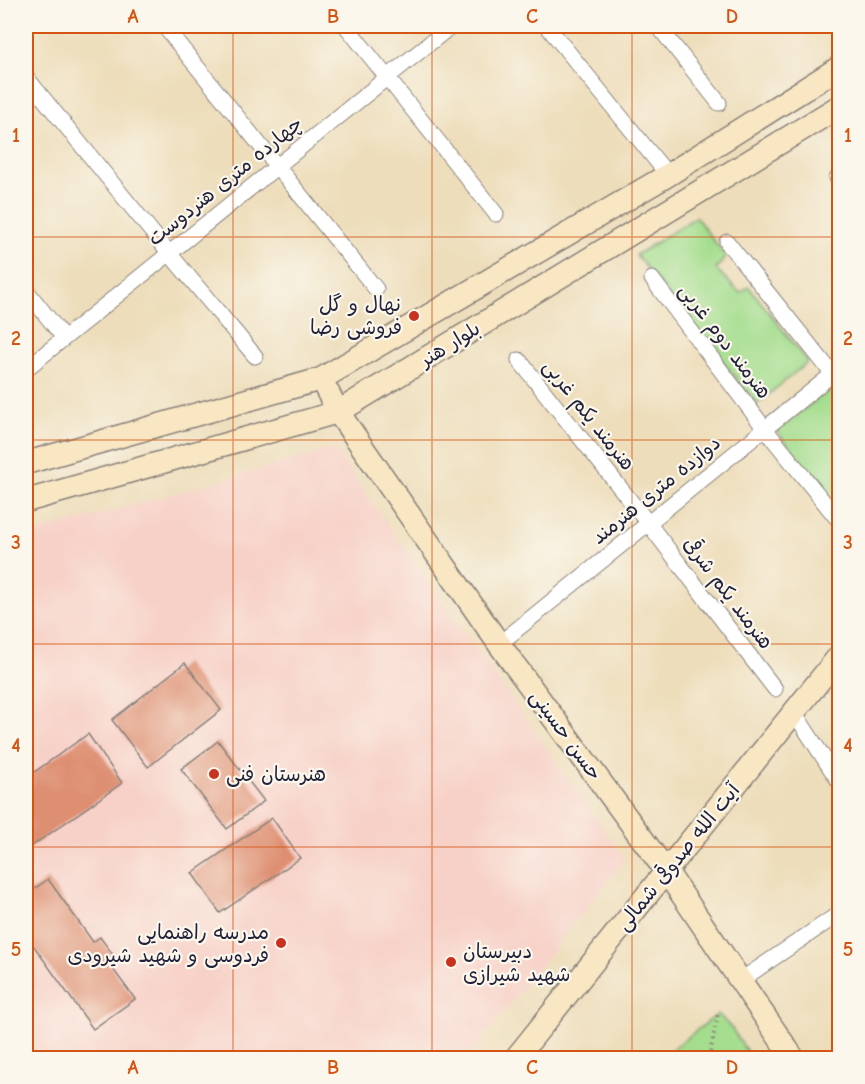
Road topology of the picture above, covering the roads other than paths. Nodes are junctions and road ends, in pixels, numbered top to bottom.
1 (164, 26) edge
2 (346, 26) edge
3 (451, 26) edge
4 (547, 26) edge
5 (658, 26) edge
6 (840, 67) edge
7 (26, 77) edge
8 (387, 77) junction
9 (719, 103) dead end
10 (840, 106) edge
11 (277, 166) junction
12 (668, 175) junction
13 (496, 214) dead end
14 (727, 242) dead end
15 (169, 254) junction
16 (652, 279) dead end
17 (376, 289) dead end
18 (26, 290) edge
19 (64, 338) junction
20 (255, 356) dead end
21 (519, 360) dead end
22 (26, 369) edge
23 (837, 375) edge
24 (321, 379) junction
25 (338, 412) junction
26 (765, 429) junction
27 (26, 462) edge
28 (26, 501) edge
29 (840, 522) edge
30 (648, 523) junction
31 (499, 644) junction
32 (840, 655) edge
33 (775, 689) dead end
34 (794, 712) junction
35 (840, 783) edge
36 (666, 871) junction
37 (840, 913) edge
38 (741, 980) junction
39 (516, 1059) edge
40 (793, 1059) edge

1 - 11 street
2 - 8 street
3 - 8 street, چهارده متری هنردوست
4 - 12 street
5 - 9 street
6 - 12 main road, بلوار هنر
7 - 15 street
8 - 11 street, چهارده متری هنردوست
8 - 13 street
10 - 25 main road, بلوار هنر
11 - 15 street, چهارده متری هنردوست
11 - 17 street
12 - 24 main road, بلوار هنر
14 - 23 street
15 - 19 street, چهارده متری هنردوست
15 - 20 street
16 - 26 street, هنرمند دوم غربی
18 - 19 street
19 - 22 street, چهارده متری هنردوست
21 - 30 street, هنرمند یکم غربی
23 - 26 street, دوازده متری هنرمند
24 - 25 main road, حسن حسینی
24 - 27 main road, بلوار هنر
25 - 28 main road, بلوار هنر
25 - 31 main road, حسن حسینی
26 - 29 street, هنرمند دوم غربی
26 - 30 street, دوازده متری هنرمند
30 - 31 street, دوازده متری هنرمند
30 - 33 street, هنرمند یکم شرقی
31 - 36 main road, حسن حسینی
32 - 34 main road, آیت الله صدوقی شمالی
34 - 35 street
34 - 36 main road, آیت الله صدوقی شمالی
36 - 38 main road, حسن حسینی
36 - 39 main road, آیت الله صدوقی شمالی
37 - 38 street
38 - 40 main road, حسن حسینی

